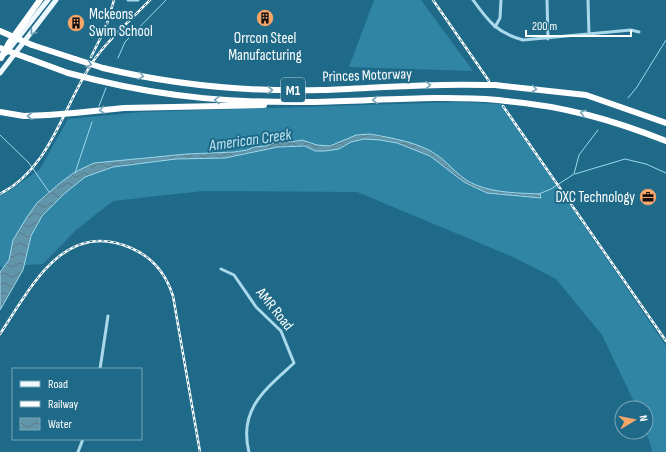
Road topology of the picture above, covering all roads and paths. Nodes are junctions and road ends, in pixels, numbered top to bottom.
1 (40, 0) edge
2 (48, 0) edge
3 (56, 0) edge
4 (128, 0) edge
5 (138, 0) edge
6 (473, 0) edge
7 (501, 0) edge
8 (547, 0) edge
9 (588, 0) edge
10 (495, 27) junction
11 (0, 31) edge
12 (639, 32) dead end
13 (589, 34) junction
14 (548, 39) junction
15 (0, 48) edge
16 (1, 59) edge
17 (0, 73) edge
18 (312, 102) junction
19 (0, 111) edge
20 (621, 123) junction
21 (666, 123) edge
22 (666, 141) edge
23 (666, 144) edge
24 (221, 269) dead end
25 (108, 316) dead end
26 (100, 368) edge
27 (83, 440) edge
28 (78, 452) edge
29 (249, 452) edge

1 - 16 highway
2 - 16 main road
3 -> 17 main road
4 - 5 street
6 - 10 street
7 - 10 street
8 - 14 street
9 - 13 street
10 - 14 street
11 -> 21 highway, Princes Motorway / M1, bridge
12 - 13 street
13 - 14 street
18 -> 15 highway, Princes Motorway / M1, bridge
18 -> 19 highway, bridge
20 -> 18 highway, Princes Motorway / M1, bridge
20 - 22 highway, Princes Motorway / M1
20 - 23 highway
24 - 29 street, AMR Road
25 - 26 street
27 - 28 street

